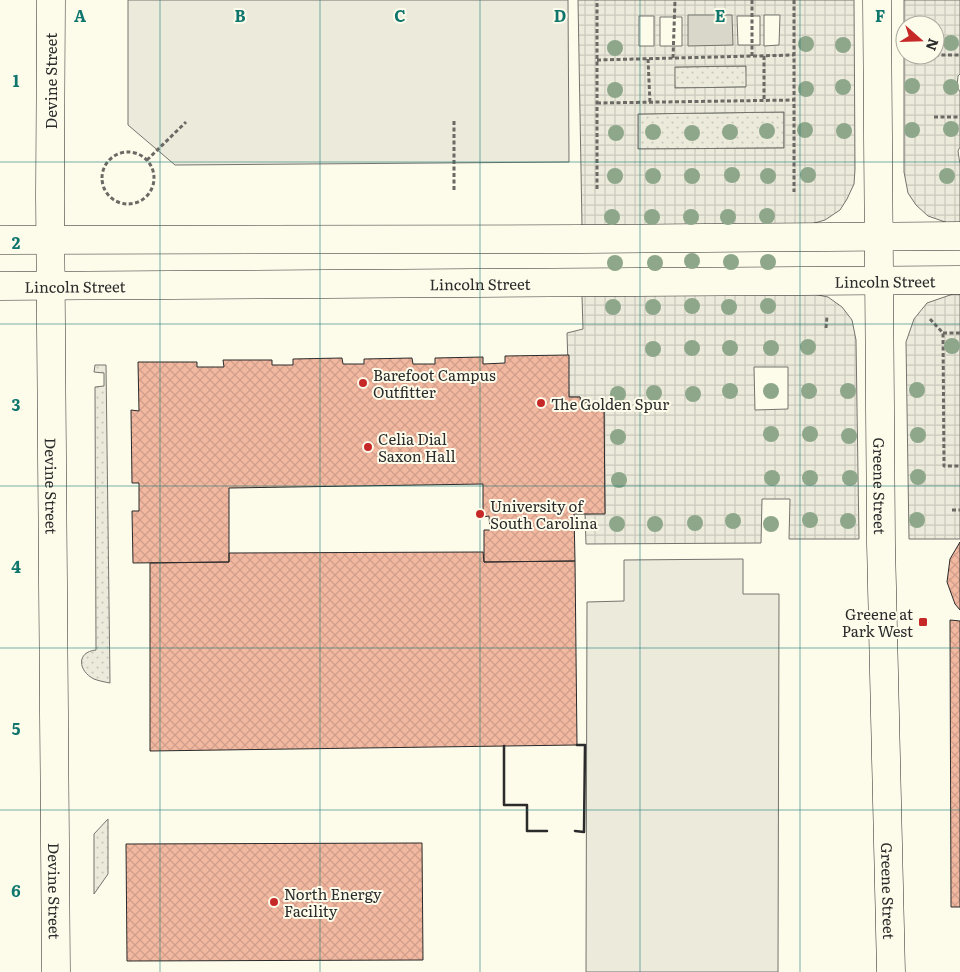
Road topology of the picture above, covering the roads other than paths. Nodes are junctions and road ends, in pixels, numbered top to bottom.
1 (51, 0) edge
2 (877, 0) edge
3 (960, 236) edge
4 (879, 237) junction
5 (0, 240) edge
6 (51, 240) junction
7 (960, 280) edge
8 (879, 281) junction
9 (51, 285) junction
10 (0, 286) edge
11 (56, 972) edge
12 (891, 972) edge

1 - 6 street, Devine Street
2 - 4 street, Greene Street
3 - 4 street
4 - 6 street
4 - 8 street, Greene Street
5 - 6 street
6 - 9 street, Devine Street
7 - 8 street, Lincoln Street
8 - 9 street, Lincoln Street
8 - 12 street, Greene Street
9 - 10 street, Lincoln Street
9 - 11 street, Devine Street

